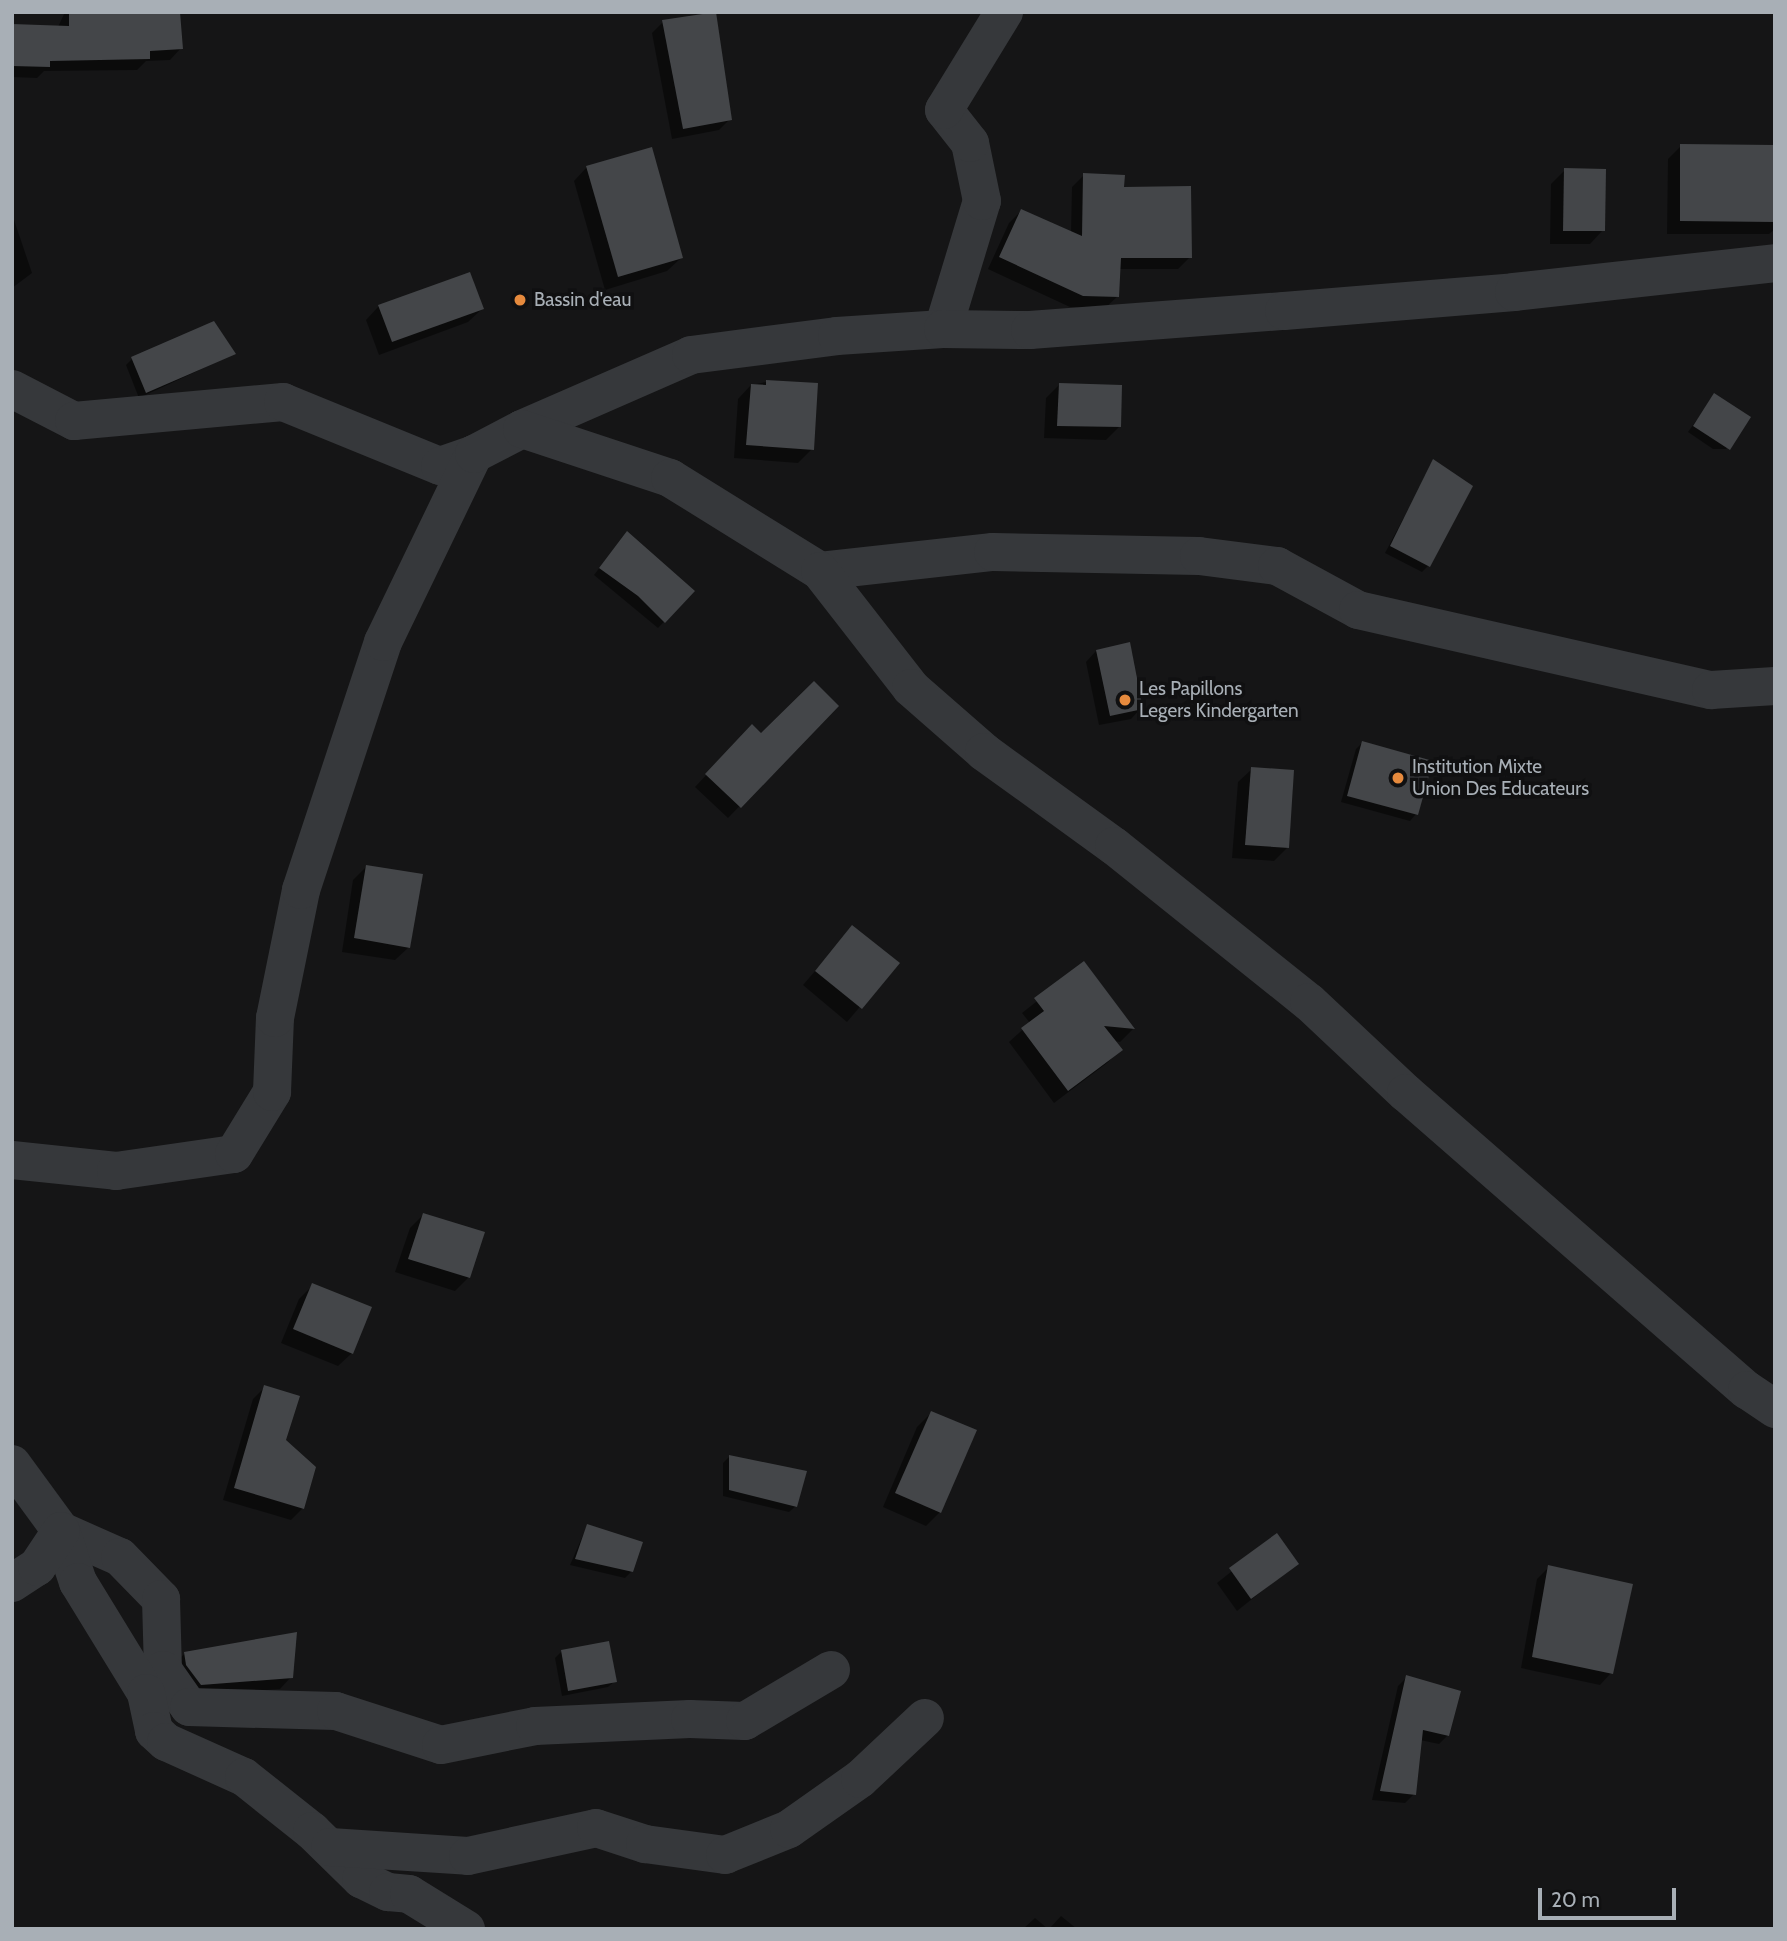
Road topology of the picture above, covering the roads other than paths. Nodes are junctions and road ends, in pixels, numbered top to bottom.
1 (1004, 12) edge
2 (1775, 263) edge
3 (943, 329) junction
4 (12, 389) edge
5 (522, 429) junction
6 (474, 454) junction
7 (820, 571) junction
8 (1775, 686) edge
9 (12, 1160) edge
10 (1775, 1409) edge
11 (12, 1464) edge
12 (61, 1531) junction
13 (12, 1583) edge
14 (831, 1670) dead end
15 (925, 1718) dead end
16 (330, 1847) junction
17 (466, 1929) edge

1 - 3 street
2 - 3 street
3 - 5 street
4 - 6 street
5 - 6 street
5 - 7 street
6 - 9 street
7 - 8 street
7 - 10 street
11 - 12 street
12 - 13 street
12 - 14 street
12 - 16 street
15 - 16 street
16 - 17 street

